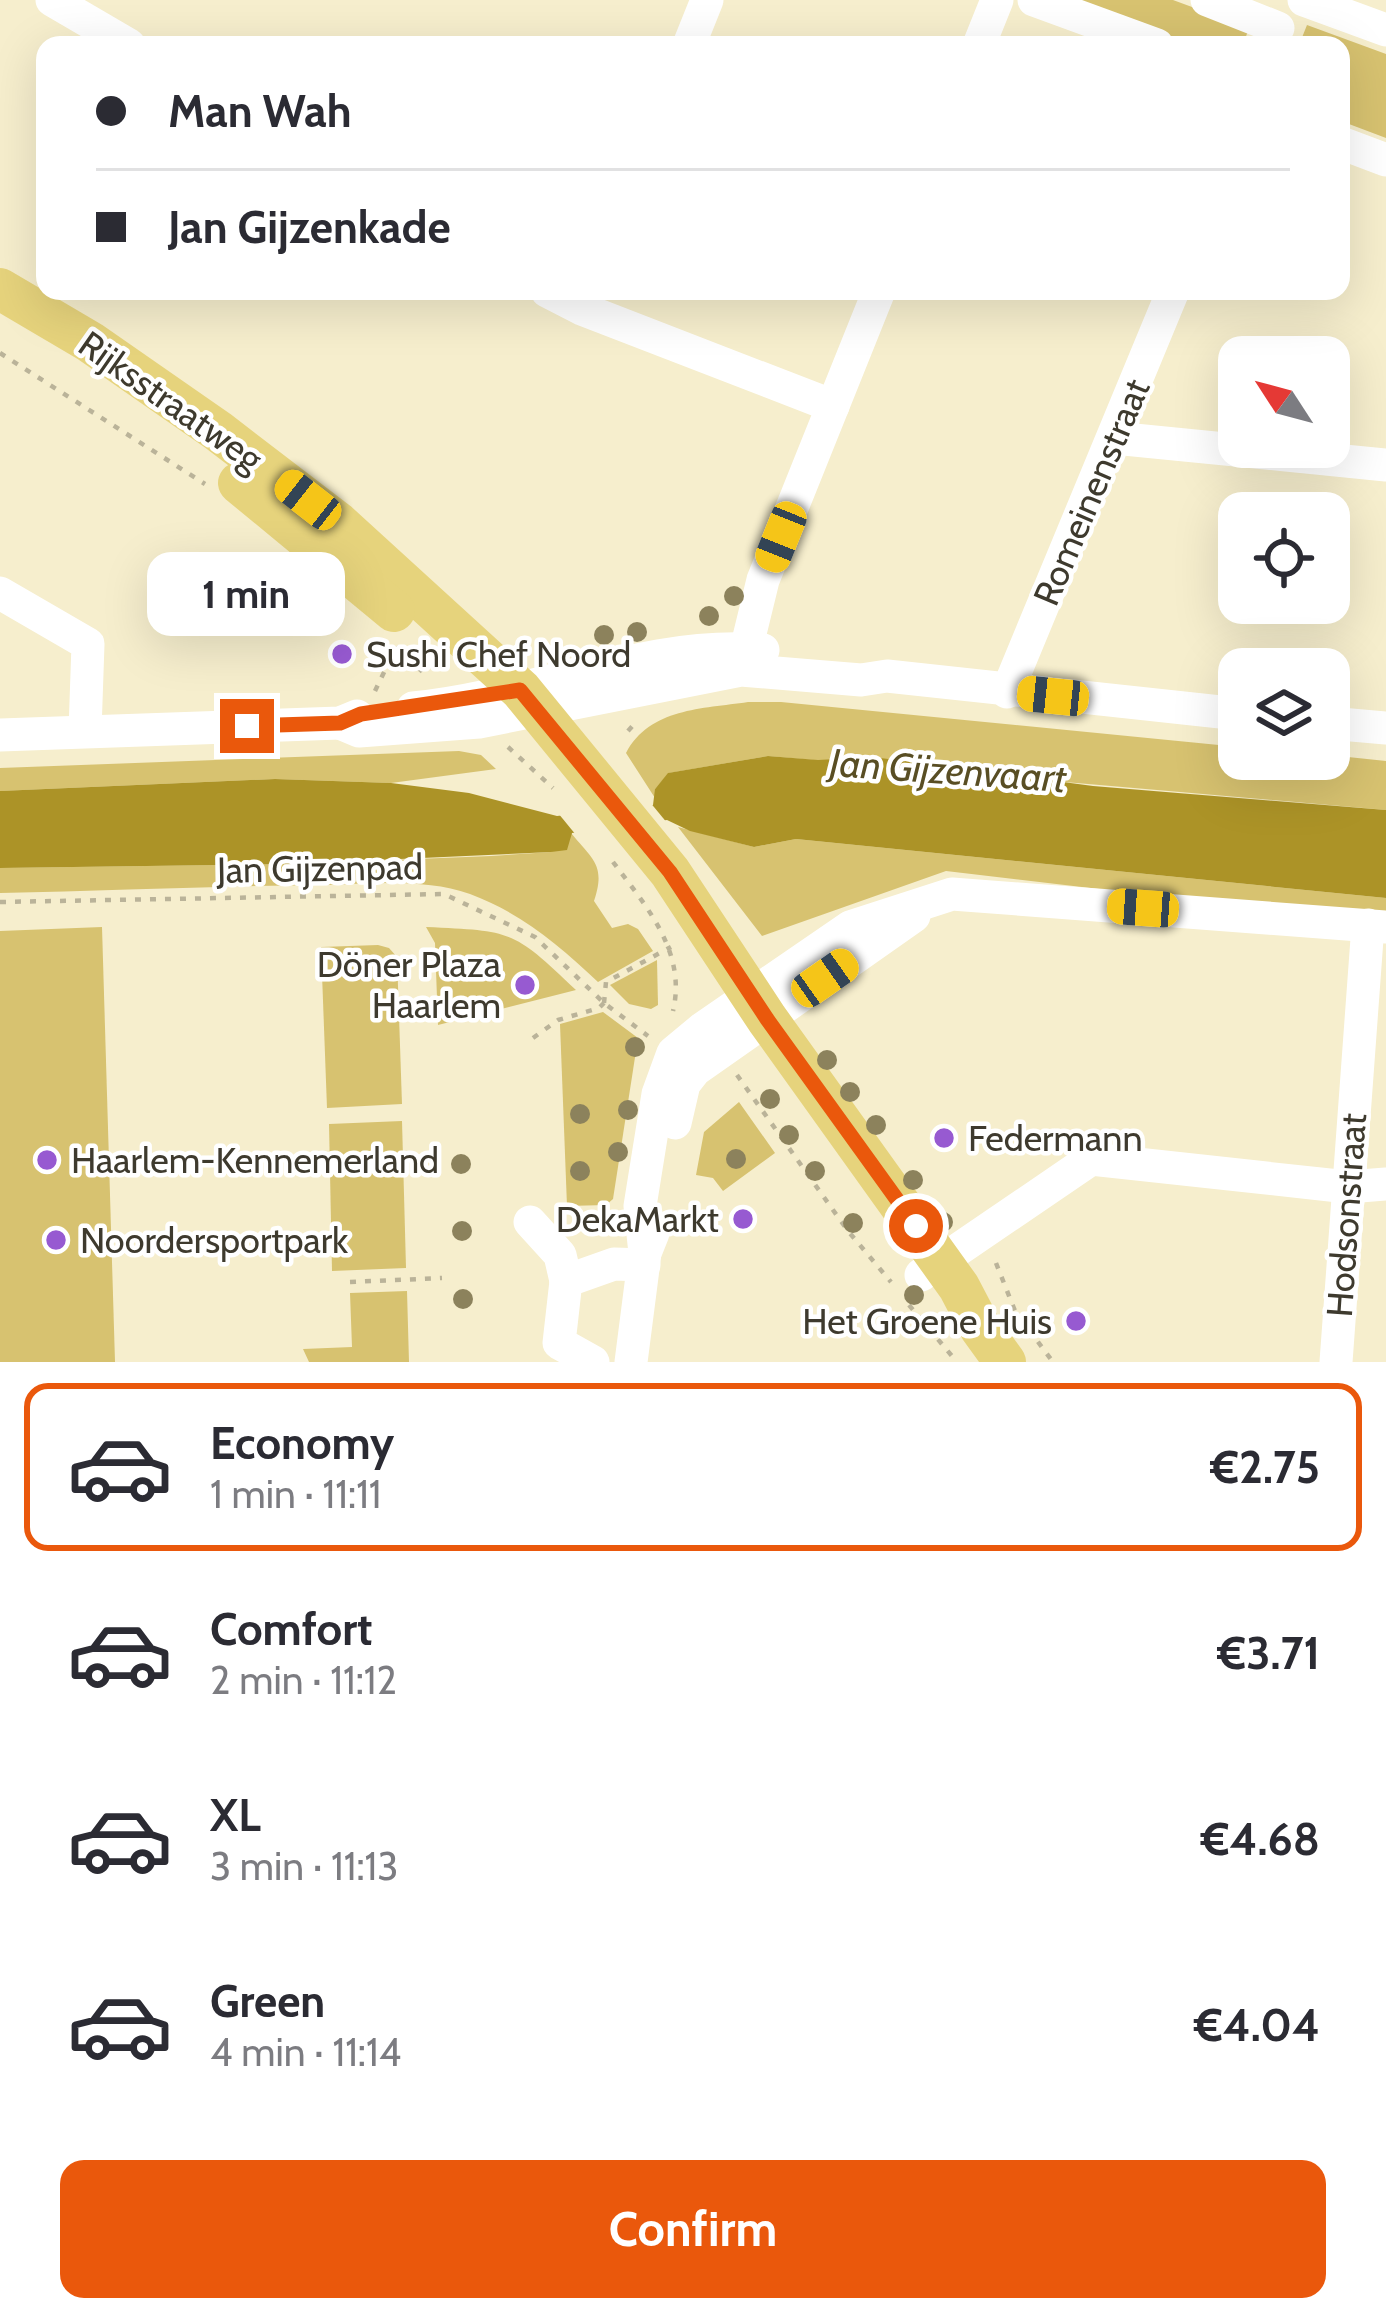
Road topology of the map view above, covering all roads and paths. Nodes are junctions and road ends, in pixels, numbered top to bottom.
1 (52, 0) edge
2 (707, 0) edge
3 (997, 0) edge
4 (1034, 0) edge
5 (1207, 0) edge
6 (1304, 0) edge
7 (1280, 24) edge
8 (1386, 30) edge
9 (114, 36) edge
10 (693, 36) edge
11 (983, 36) edge
12 (1132, 36) edge
13 (1350, 146) edge
14 (1386, 160) edge
15 (0, 289) edge
16 (586, 300) edge
17 (876, 300) edge
18 (1169, 300) edge
19 (0, 320) edge
20 (833, 406) junction
21 (1114, 438) junction
22 (1386, 466) edge
23 (0, 593) edge
24 (387, 640) dead end
25 (743, 659) junction
26 (1006, 692) junction
27 (507, 707) junction
28 (1218, 712) edge
29 (350, 719) junction
30 (1350, 725) edge
31 (1386, 728) edge
32 (85, 731) junction
33 (0, 735) edge
34 (603, 820) junction
35 (0, 902) edge
36 (1377, 926) edge
37 (671, 947) junction
38 (677, 992) dead end
39 (604, 1003) junction
40 (743, 1022) junction
41 (533, 1038) dead end
42 (661, 1045) dead end
43 (1386, 1184) edge
44 (1348, 1187) junction
45 (530, 1222) dead end
46 (644, 1259) junction
47 (931, 1268) junction
48 (442, 1278) dead end
49 (566, 1281) junction
50 (350, 1282) dead end
51 (636, 1357) edge
52 (593, 1362) edge
53 (957, 1362) edge
54 (987, 1362) edge
55 (1005, 1362) edge
56 (1336, 1362) edge

1 - 9 street
2 - 10 street
3 - 11 street
4 - 12 street
5 - 7 street
6 - 8 street
13 - 14 street
15 - 27 main road, Rijksstraatweg
16 - 20 street
17 - 20 street
18 - 21 street, Romeinenstraat
19 - 27 main road, Rijksstraatweg
20 - 25 street
21 - 22 street
21 - 26 street, Romeinenstraat
23 - 32 street
24 - 29 path
25 - 26 street
25 - 27 street
26 - 28 street
27 - 29 street
27 - 34 main road, Rijksstraatweg
27 - 34 path
29 - 32 street
30 - 31 street
32 - 33 street
34 - 37 path
34 - 40 main road, Rijksstraatweg
35 - 39 path, Jan Gijzenpad
36 - 40 street
36 - 44 street, Hodsonstraat
37 - 38 path
37 - 39 path
39 - 41 path
39 - 42 path, Jan Gijzenpad
40 - 46 street
40 - 47 main road, Rijksstraatweg
40 - 53 path
43 - 44 street
44 - 47 street
44 - 56 street, Hodsonstraat
45 - 49 street
46 - 49 street
46 - 51 street
47 - 54 main road, Rijksstraatweg
47 - 55 main road, Rijksstraatweg
48 - 50 path
49 - 52 street

